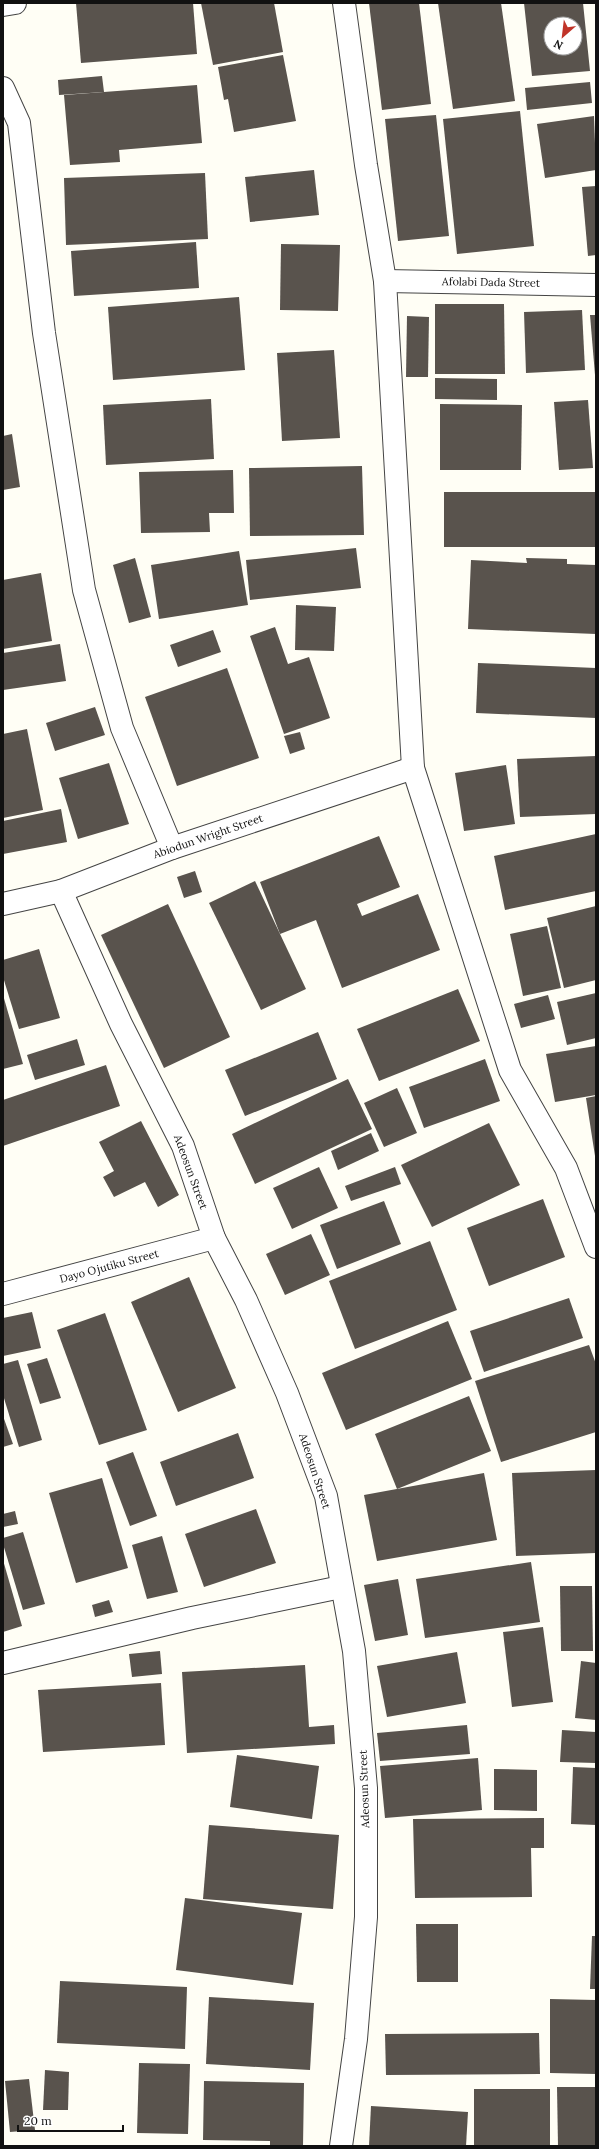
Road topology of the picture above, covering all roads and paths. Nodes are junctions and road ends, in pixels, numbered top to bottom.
1 (15, 3) edge
2 (344, 3) edge
3 (3, 5) edge
4 (3, 88) edge
5 (11, 126) edge
6 (386, 281) junction
7 (596, 285) edge
8 (413, 768) junction
9 (172, 848) junction
10 (60, 891) junction
11 (3, 904) edge
12 (214, 1238) junction
13 (596, 1247) edge
14 (3, 1294) edge
15 (341, 1587) junction
16 (3, 1663) edge
17 (341, 2146) edge

1 - 3 street
2 - 6 street
4 - 5 street
5 - 9 street
6 - 7 street, Afolabi Dada Street
6 - 8 street
8 - 9 street, Abiodun Wright Street
8 - 13 street
9 - 10 street, Abiodun Wright Street
10 - 11 street, Abiodun Wright Street
10 - 12 street, Adeosun Street
12 - 14 street, Dayo Ojutiku Street
12 - 15 street, Adeosun Street
15 - 16 street
15 - 17 street, Adeosun Street

